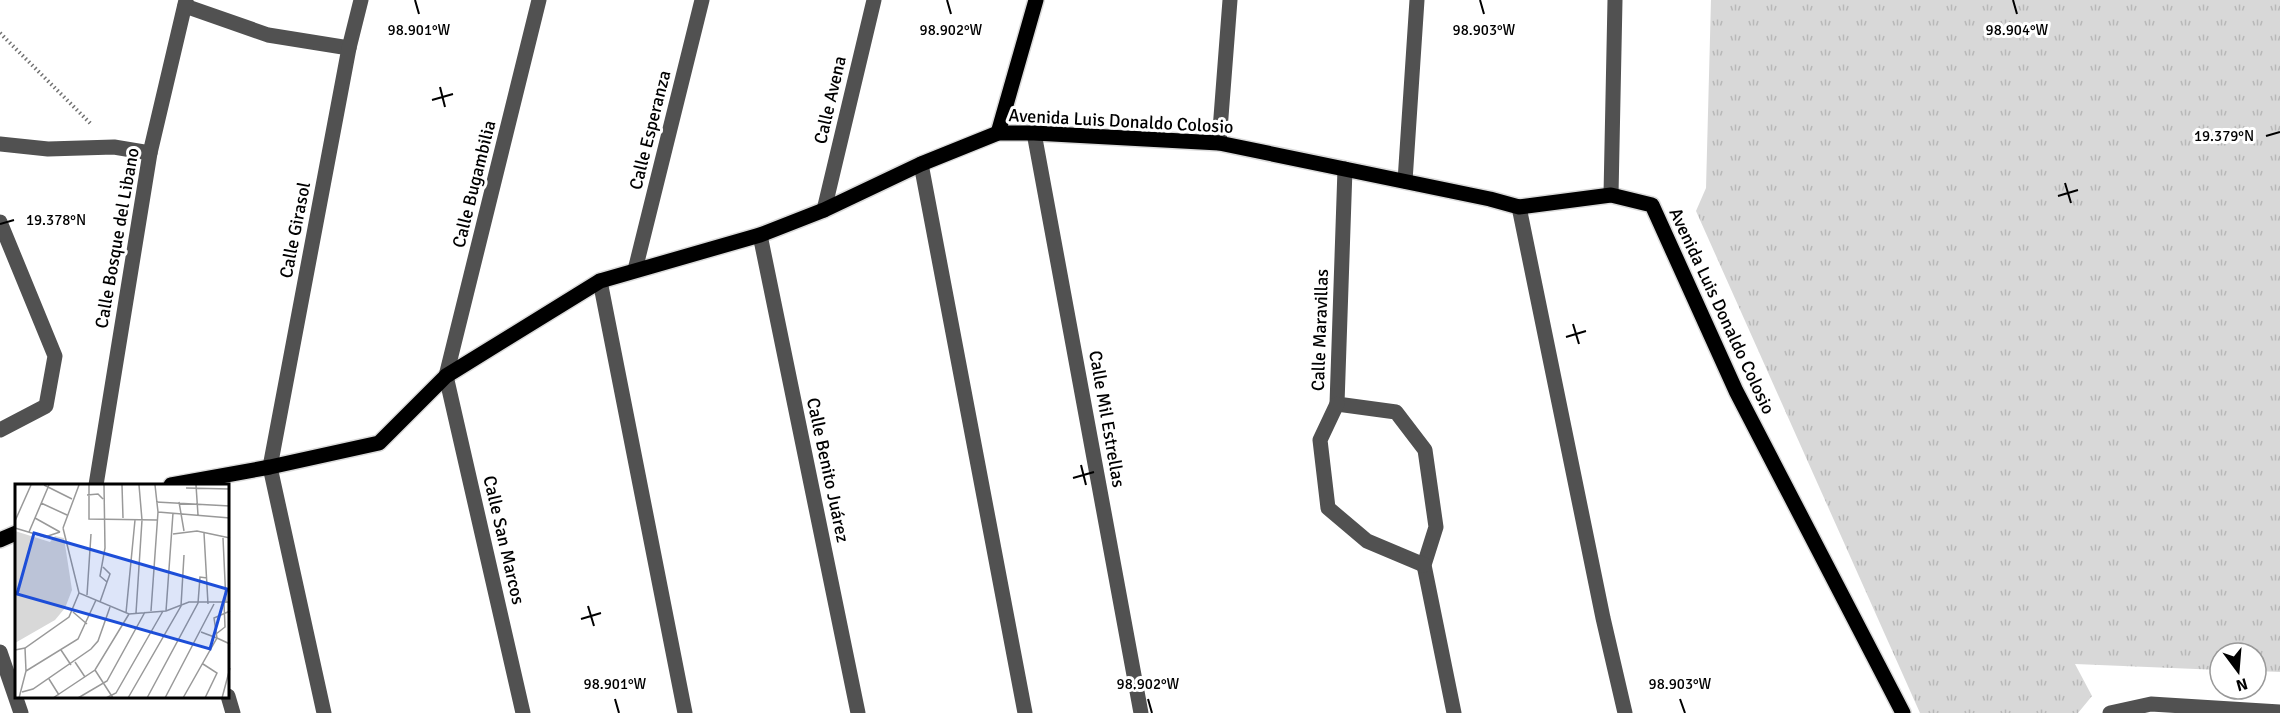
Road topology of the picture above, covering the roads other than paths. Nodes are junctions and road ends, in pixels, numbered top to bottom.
1 (361, 0) edge
2 (539, 0) edge
3 (702, 0) edge
4 (874, 0) edge
5 (1036, 0) edge
6 (1230, 0) edge
7 (1417, 0) edge
8 (1615, 0) edge
9 (186, 3) edge
10 (349, 48) junction
11 (998, 133) junction
12 (1034, 133) junction
13 (1219, 142) junction
14 (0, 144) edge
15 (150, 153) junction
16 (921, 164) junction
17 (1345, 169) junction
18 (1405, 181) junction
19 (1611, 195) junction
20 (1519, 207) junction
21 (824, 210) junction
22 (0, 222) edge
23 (760, 235) junction
24 (635, 270) junction
25 (600, 280) junction
26 (446, 376) junction
27 (1338, 404) junction
28 (0, 430) edge
29 (270, 467) junction
30 (96, 484) edge
31 (176, 484) edge
32 (15, 534) edge
33 (0, 540) edge
34 (1424, 565) junction
35 (0, 652) edge
36 (15, 696) edge
37 (16, 698) edge
38 (229, 698) edge
39 (2280, 712) edge
40 (21, 713) edge
41 (233, 713) edge
42 (324, 713) edge
43 (523, 713) edge
44 (685, 713) edge
45 (858, 713) edge
46 (1025, 713) edge
47 (1141, 713) edge
48 (1455, 713) edge
49 (1625, 713) edge
50 (1903, 713) edge
51 (2110, 713) edge

1 - 10 street, Calle Girasol
2 - 26 street, Calle Bugambilia
3 - 24 street, Calle Esperanza
4 - 21 street, Calle Avena
5 - 11 main road
6 - 13 street
7 - 18 street
8 - 19 street
9 - 10 street
9 - 15 street, Calle Bosque del Libano
10 - 29 street, Calle Girasol
11 - 12 main road, Avenida Luis Donaldo Colosio
11 - 16 main road, Avenida Luis Donaldo Colosio
12 - 13 main road, Avenida Luis Donaldo Colosio
12 - 47 street, Calle Mil Estrellas
13 - 17 main road, Avenida Luis Donaldo Colosio
14 - 15 street
15 - 30 street, Calle Bosque del Libano
16 - 21 main road, Avenida Luis Donaldo Colosio
16 - 46 street
17 - 18 main road, Avenida Luis Donaldo Colosio
17 - 27 street, Calle Maravillas
18 - 20 main road, Avenida Luis Donaldo Colosio
19 - 20 main road, Avenida Luis Donaldo Colosio
19 - 50 main road, Avenida Luis Donaldo Colosio
20 - 49 street
21 - 23 main road, Avenida Luis Donaldo Colosio
22 - 28 street
23 - 24 main road, Avenida Luis Donaldo Colosio
23 - 45 street, Calle Benito Juárez
24 - 25 main road, Avenida Luis Donaldo Colosio
25 - 26 main road, Avenida Luis Donaldo Colosio
25 - 44 street
26 - 29 main road, Avenida Luis Donaldo Colosio
26 - 43 street, Calle San Marcos
27 - 34 street
27 - 34 street, Calle Maravillas
29 - 31 main road, Avenida Luis Donaldo Colosio
29 - 42 street
32 - 33 main road
34 - 48 street, Calle Maravillas
35 - 36 street
37 - 40 street
38 - 41 street
39 - 51 street

